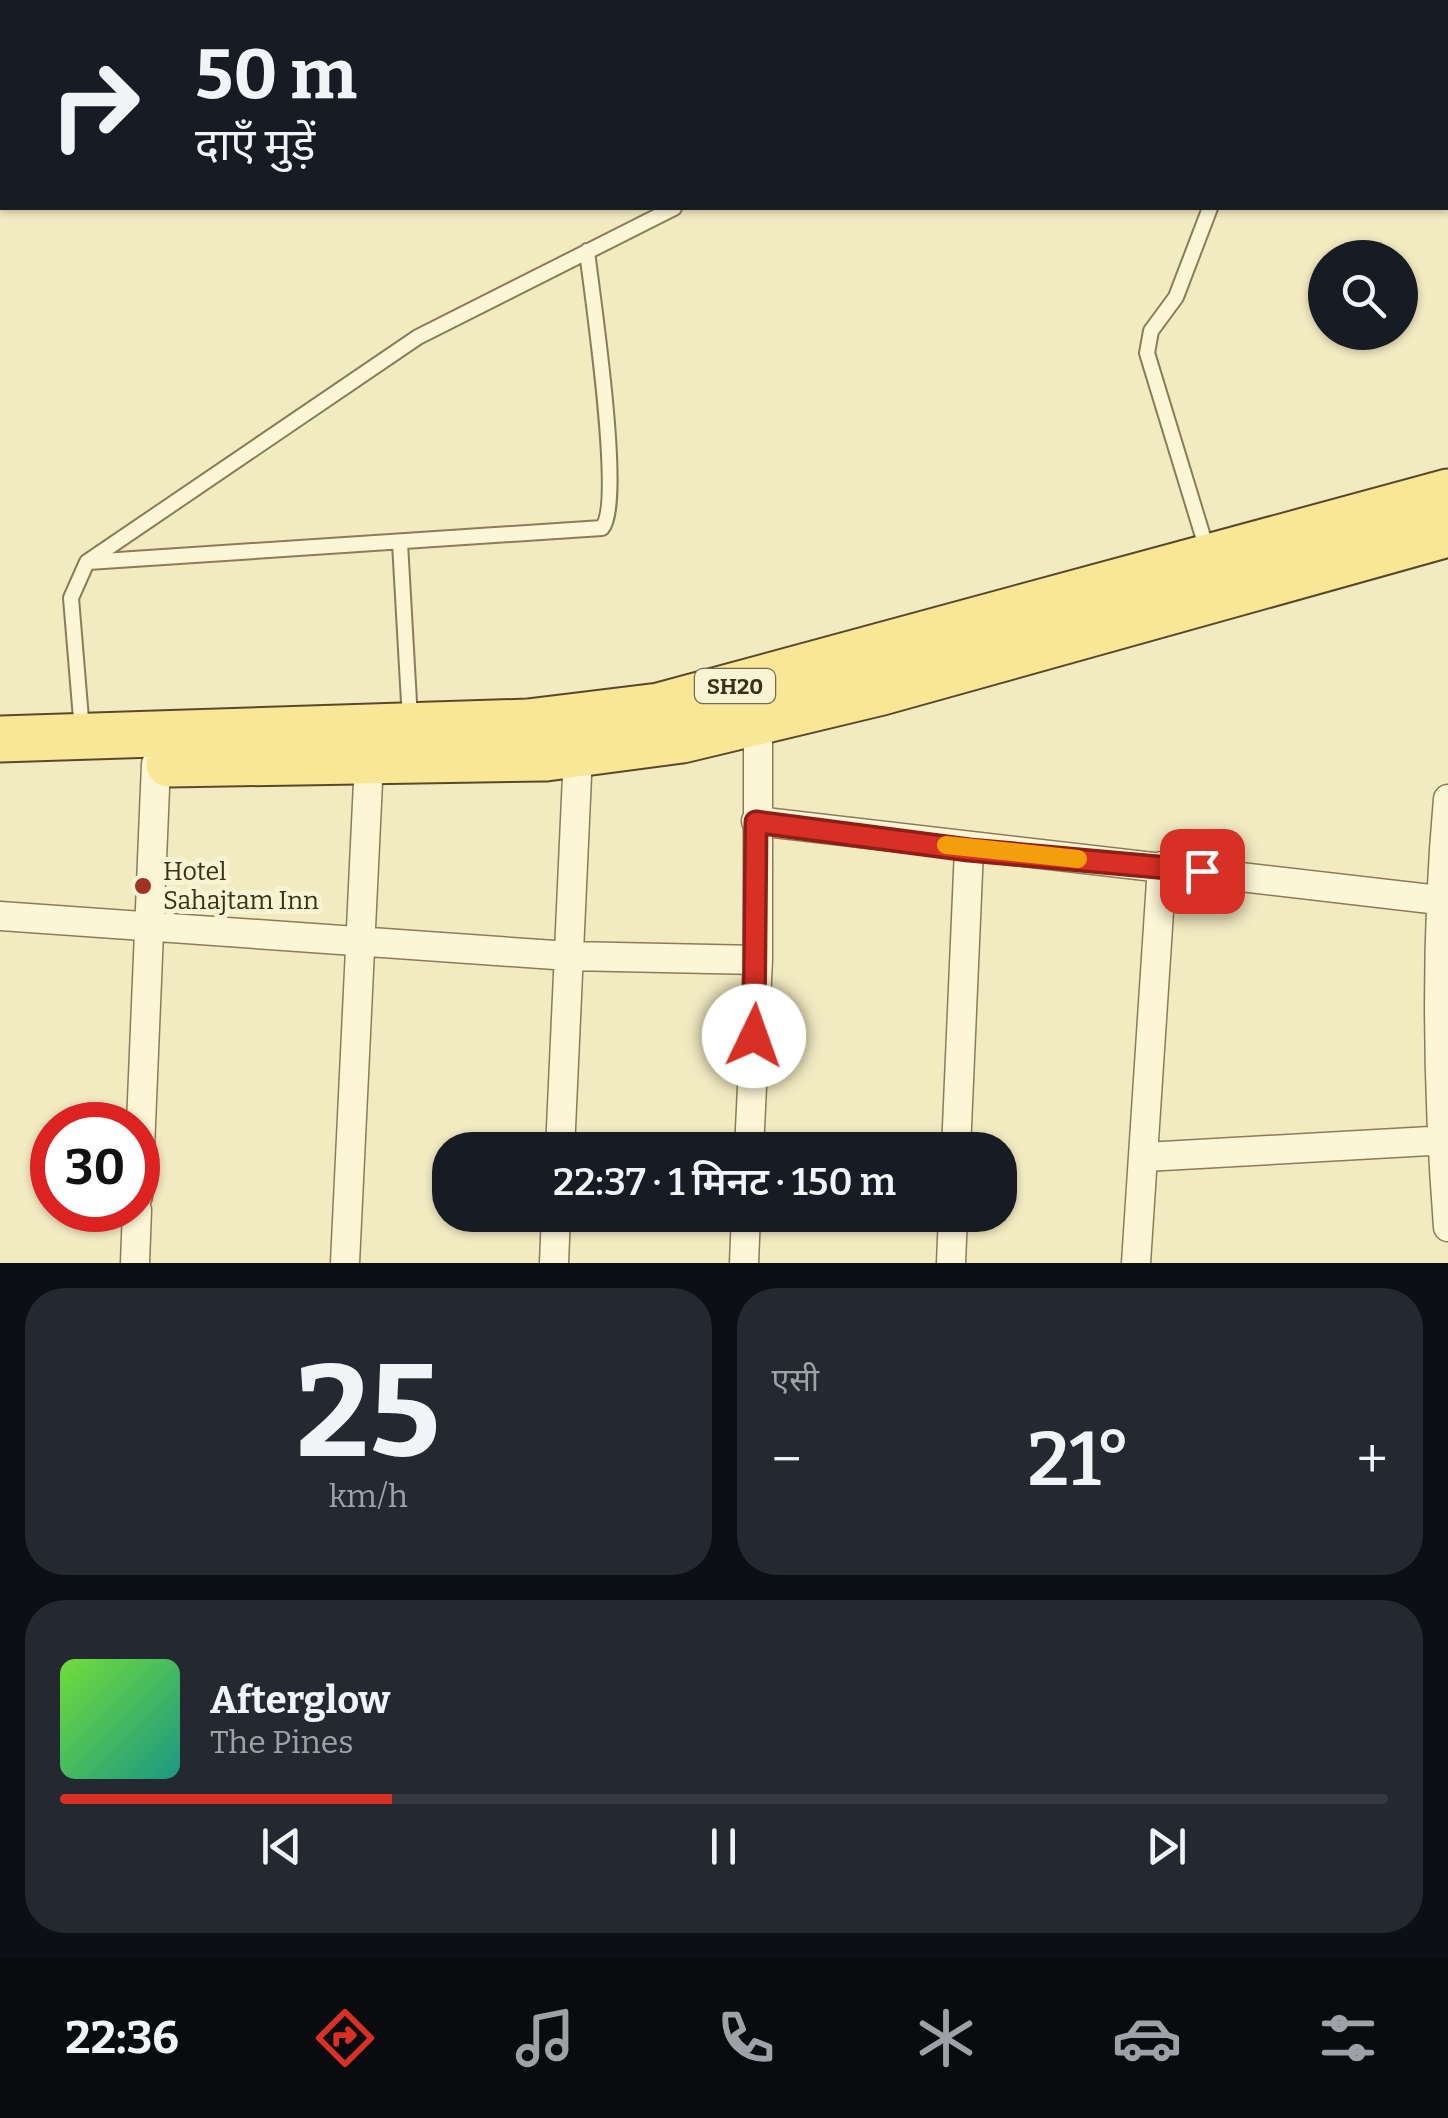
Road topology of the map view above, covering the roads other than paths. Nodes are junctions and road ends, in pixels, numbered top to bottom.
1 (670, 210) edge
2 (1209, 210) edge
3 (587, 251) junction
4 (1448, 492) edge
5 (1448, 534) edge
6 (400, 543) junction
7 (1210, 558) junction
8 (87, 562) junction
9 (758, 722) junction
10 (410, 725) junction
11 (83, 736) junction
12 (0, 739) edge
13 (578, 754) junction
14 (369, 761) junction
15 (156, 764) junction
16 (0, 768) edge
17 (1448, 799) edge
18 (756, 822) junction
19 (969, 850) junction
20 (1162, 866) junction
21 (1438, 900) junction
22 (0, 916) edge
23 (147, 924) junction
24 (359, 940) junction
25 (569, 956) junction
26 (758, 960) junction
27 (141, 1102) edge
28 (561, 1132) edge
29 (751, 1132) edge
30 (957, 1132) edge
31 (1445, 1140) edge
32 (1145, 1157) junction
33 (1448, 1226) edge
34 (136, 1232) edge
35 (555, 1232) edge
36 (745, 1232) edge
37 (952, 1232) edge
38 (135, 1263) edge
39 (344, 1263) edge
40 (554, 1263) edge
41 (744, 1263) edge
42 (951, 1263) edge
43 (1136, 1263) edge

1 - 3 lane
2 - 7 lane
3 - 6 lane
3 - 8 lane
4 - 7 main road, SH20
5 - 9 main road, SH20
6 - 8 lane
6 - 10 lane
7 - 10 main road, SH20
8 - 11 lane
9 - 13 main road, SH20
9 - 18 street
10 - 11 main road, SH20
11 - 12 main road, SH20
13 - 14 main road, SH20
13 - 25 street
14 - 15 main road, SH20
14 - 24 street
15 - 16 main road, SH20
15 - 23 street
17 - 21 street
18 - 19 street
18 - 26 street
19 - 20 street
19 - 30 street
20 - 21 street
20 - 32 street
21 - 31 street
22 - 23 street
23 - 24 street
23 - 27 street
24 - 25 street
24 - 39 street
25 - 26 street
25 - 28 street
26 - 29 street
31 - 32 street
31 - 33 street
32 - 43 street
34 - 38 street
35 - 40 street
36 - 41 street
37 - 42 street

